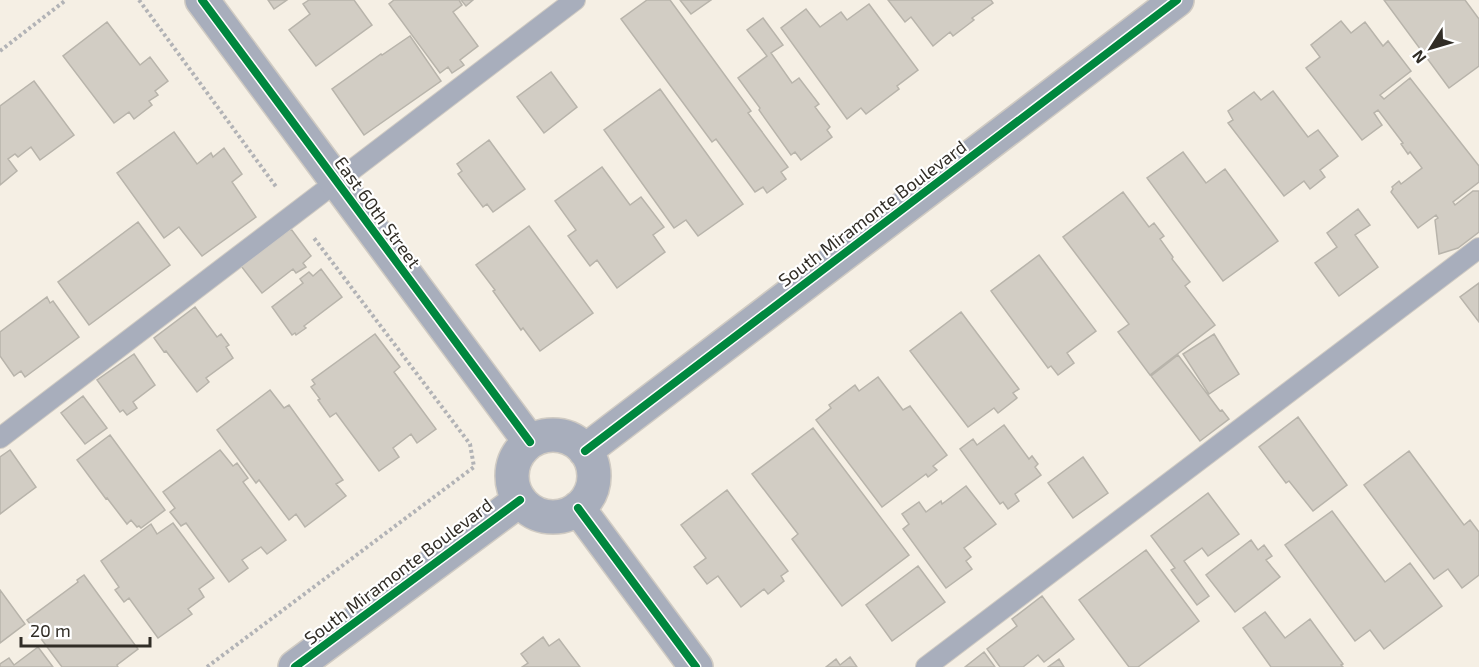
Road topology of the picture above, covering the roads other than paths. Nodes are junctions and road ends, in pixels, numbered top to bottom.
1 (202, 0) edge
2 (575, 0) edge
3 (1177, 0) edge
4 (336, 181) junction
5 (1479, 248) edge
6 (0, 438) edge
7 (530, 442) junction
8 (585, 451) junction
9 (520, 500) junction
10 (578, 508) junction
11 (295, 667) edge
12 (696, 667) edge
13 (926, 667) edge

1 - 4 street, East 60th Street
2 - 4 lane
3 - 8 street, South Miramonte Boulevard
4 - 6 lane
4 - 7 street, East 60th Street
5 - 13 lane
7 - 8 street
7 - 9 street
8 - 10 street
9 - 10 street
9 - 11 street, South Miramonte Boulevard
10 - 12 street

